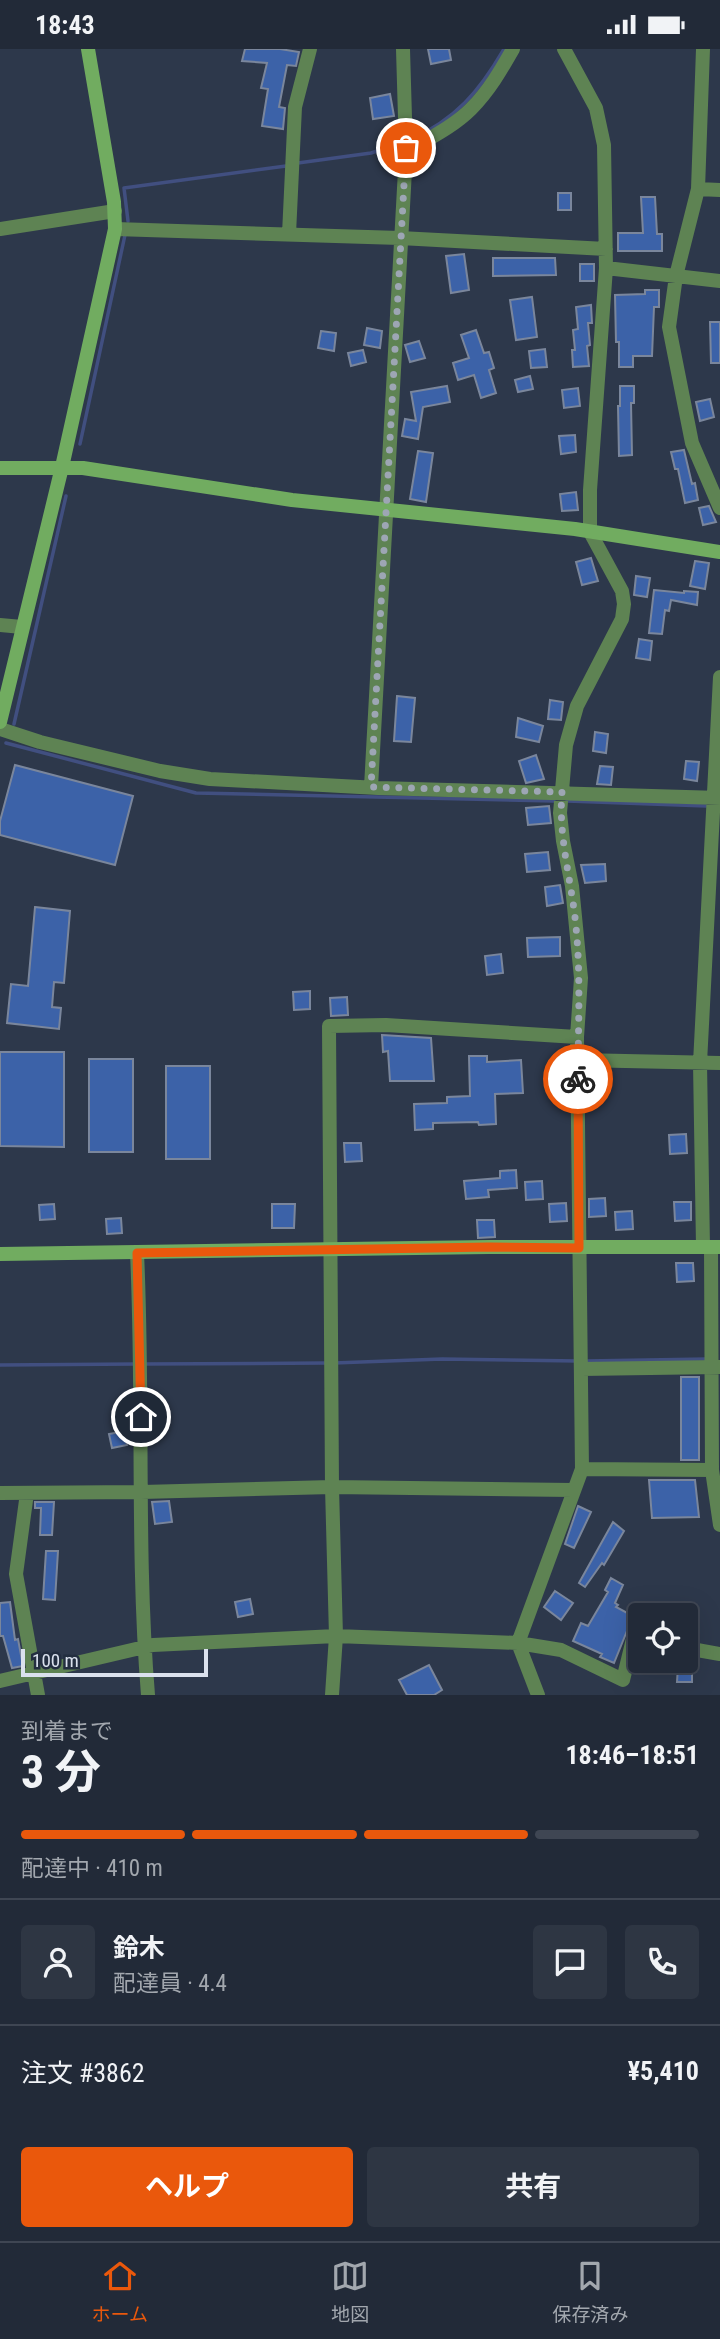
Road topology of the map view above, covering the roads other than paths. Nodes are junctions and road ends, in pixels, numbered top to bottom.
1 (88, 49) edge
2 (310, 49) edge
3 (403, 49) edge
4 (513, 49) edge
5 (564, 49) edge
6 (704, 49) edge
7 (406, 146) junction
8 (698, 189) junction
9 (720, 190) edge
10 (115, 211) junction
11 (0, 229) edge
12 (115, 229) junction
13 (289, 234) junction
14 (400, 237) junction
15 (606, 249) junction
16 (606, 268) junction
17 (676, 276) junction
18 (720, 281) edge
19 (62, 467) junction
20 (0, 468) edge
21 (720, 508) edge
22 (385, 512) junction
23 (590, 532) junction
24 (720, 552) edge
25 (0, 625) edge
26 (22, 627) junction
27 (720, 677) edge
28 (0, 722) edge
29 (0, 729) edge
30 (371, 787) junction
31 (562, 792) junction
32 (717, 798) edge
33 (577, 1037) junction
34 (578, 1059) junction
35 (700, 1063) junction
36 (720, 1063) edge
37 (711, 1247) edge
38 (579, 1248) junction
39 (331, 1250) junction
40 (137, 1253) junction
41 (0, 1254) edge
42 (580, 1364) junction
43 (714, 1364) edge
44 (582, 1469) junction
45 (712, 1470) junction
46 (332, 1487) junction
47 (573, 1490) junction
48 (142, 1492) junction
49 (0, 1493) edge
50 (27, 1493) junction
51 (720, 1525) edge
52 (336, 1636) junction
53 (517, 1643) junction
54 (144, 1647) junction
55 (698, 1650) edge
56 (720, 1654) edge
57 (628, 1660) edge
58 (34, 1672) junction
59 (0, 1681) edge
60 (38, 1695) edge
61 (148, 1695) edge
62 (332, 1695) edge
63 (538, 1695) edge

1 - 10 street
2 - 13 street
3 - 7 street
4 - 7 street
5 - 15 street
6 - 8 street
7 - 14 street
8 - 9 street
8 - 17 street
10 - 11 street
10 - 12 street
12 - 13 street
12 - 19 street
13 - 14 street
14 - 15 street
14 - 22 street
15 - 16 street
16 - 17 street
16 - 23 street
17 - 18 street
17 - 21 street
19 - 20 street
19 - 22 street
19 - 26 street
22 - 23 street
22 - 30 street
23 - 24 street
23 - 31 street
25 - 26 street
26 - 28 street
27 - 32 street
29 - 30 street
30 - 31 street
31 - 32 street
31 - 33 street
32 - 35 street
33 - 34 street
33 - 39 street
34 - 35 street
34 - 38 street
35 - 36 street
35 - 37 street
37 - 38 street
37 - 43 street
38 - 39 street
38 - 42 street
39 - 40 street
39 - 46 street
40 - 41 street
40 - 48 street
42 - 43 street
42 - 44 street
43 - 45 street
44 - 45 street
44 - 47 street
45 - 51 street
46 - 47 street
46 - 48 street
46 - 52 street
47 - 53 street
48 - 50 street
48 - 54 street
49 - 50 street
50 - 58 street
52 - 53 street
52 - 54 street
52 - 62 street
53 - 57 street
53 - 63 street
54 - 58 street
54 - 61 street
55 - 56 street
58 - 59 street
58 - 60 street

